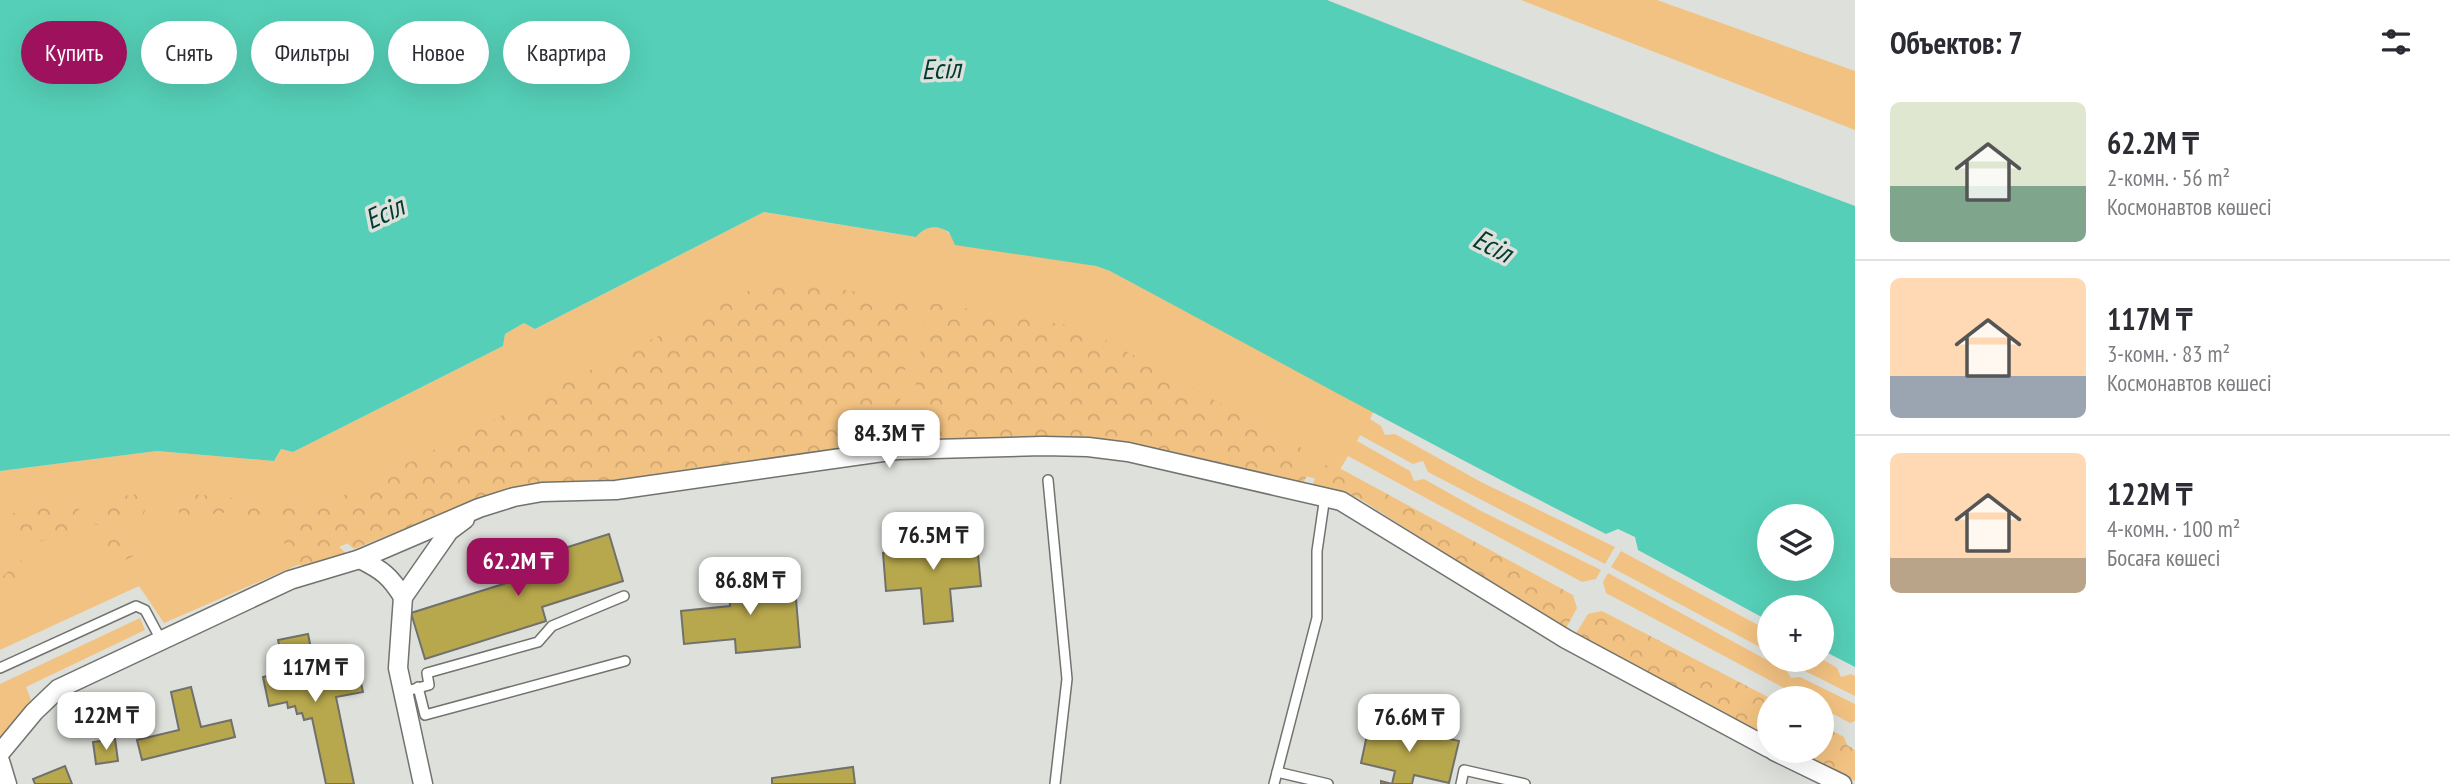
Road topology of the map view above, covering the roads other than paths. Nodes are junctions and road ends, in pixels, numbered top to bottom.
1 (1048, 480) dead end
2 (1325, 496) junction
3 (479, 508) junction
4 (360, 559) junction
5 (624, 596) dead end
6 (403, 597) junction
7 (161, 640) junction
8 (625, 661) dead end
9 (0, 668) edge
10 (411, 690) junction
11 (1757, 742) edge
12 (0, 753) edge
13 (0, 761) edge
14 (1799, 763) edge
15 (1277, 772) junction
16 (7, 784) edge
17 (423, 784) edge
18 (1055, 784) edge
19 (1274, 784) edge
20 (1328, 784) edge
21 (1461, 784) edge
22 (1525, 784) edge
23 (1842, 784) edge

1 - 18 lane
2 - 3 street
2 - 11 street
2 - 15 lane
3 - 4 street
3 - 6 street
4 - 6 street
4 - 7 street
5 - 10 lane
6 - 10 street
7 - 9 lane
7 - 12 street
8 - 10 lane
10 - 17 street
13 - 16 street
14 - 23 street
15 - 19 lane
15 - 20 lane
21 - 22 lane

